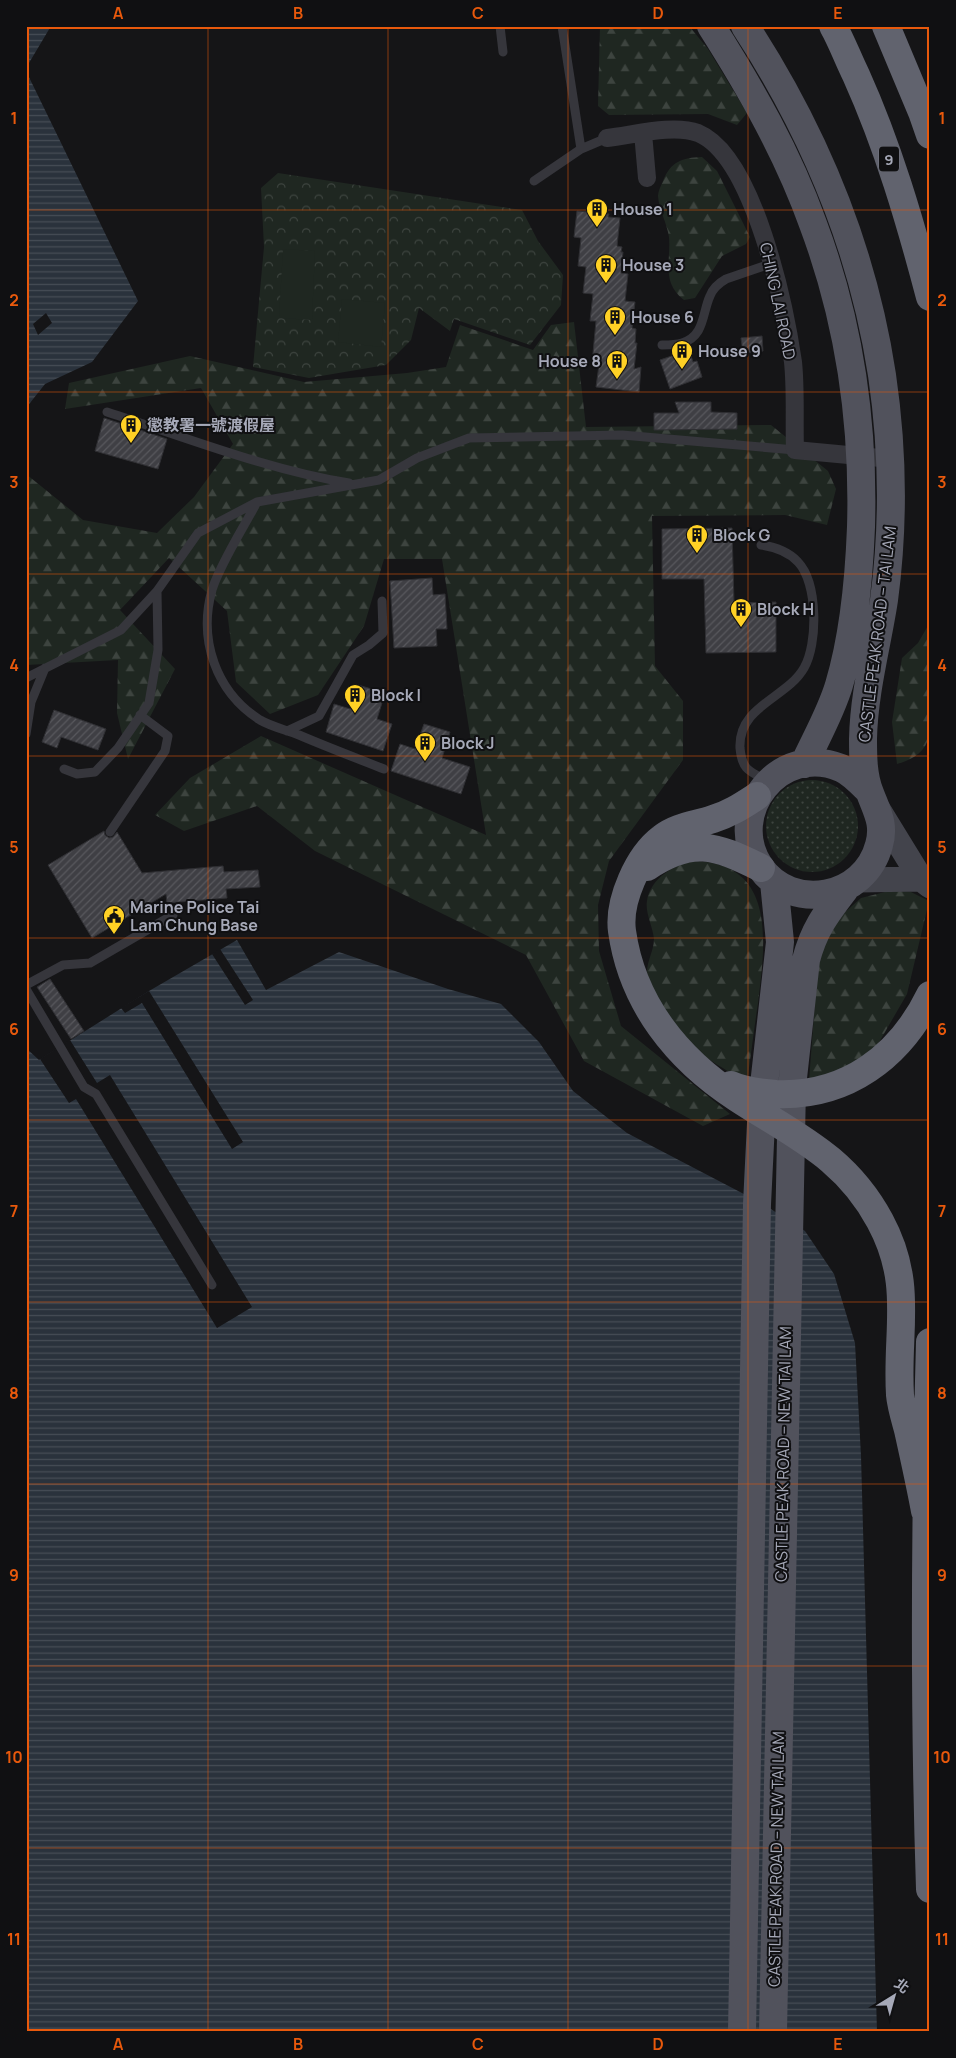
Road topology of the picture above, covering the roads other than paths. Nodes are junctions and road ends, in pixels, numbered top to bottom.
1 (500, 26) edge
2 (562, 26) edge
3 (712, 26) edge
4 (745, 26) edge
5 (833, 26) edge
6 (886, 26) edge
7 (503, 52) dead end
8 (643, 133) junction
9 (930, 135) edge
10 (608, 138) joint
11 (581, 149) junction
12 (647, 178) dead end
13 (534, 182) dead end
14 (773, 264) junction
15 (930, 297) edge
16 (662, 345) dead end
17 (107, 412) dead end
18 (795, 450) junction
19 (861, 457) junction
20 (891, 459) junction
21 (357, 484) junction
22 (257, 502) junction
23 (761, 545) dead end
24 (157, 591) junction
25 (382, 601) dead end
26 (45, 668) junction
27 (26, 678) edge
28 (140, 716) junction
29 (287, 730) junction
30 (26, 734) edge
31 (804, 764) junction
32 (64, 769) dead end
33 (384, 769) dead end
34 (763, 788) junction
35 (873, 800) junction
36 (110, 832) dead end
37 (768, 875) junction
38 (634, 876) junction
39 (925, 883) edge
40 (851, 884) junction
41 (173, 915) dead end
42 (26, 985) edge
43 (26, 989) edge
44 (930, 995) edge
45 (693, 1063) junction
46 (212, 1285) dead end
47 (930, 1342) edge
48 (925, 1511) junction
49 (930, 1889) edge
50 (742, 2032) edge
51 (773, 2032) edge

1 - 7 lane
2 - 11 lane
3 - 19 main road, CASTLE PEAK ROAD – TAI LAM
4 - 20 main road, CASTLE PEAK ROAD – TAI LAM
5 - 15 highway, 9
6 - 9 highway
8 - 10 street, CHING LAI ROAD
8 - 12 street
8 - 14 street, CHING LAI ROAD
10 - 11 lane
11 - 13 lane
14 - 16 lane
14 - 18 street, CHING LAI ROAD
17 - 21 lane
18 - 19 street
18 - 21 lane
19 - 20 street
19 - 31 main road, CASTLE PEAK ROAD – TAI LAM
20 - 35 main road, CASTLE PEAK ROAD – TAI LAM
21 - 22 lane
22 - 24 lane
22 - 29 lane
23 - 34 lane
24 - 26 lane
24 - 28 lane
25 - 29 lane
26 - 27 lane
26 - 30 lane
28 - 32 lane
28 - 36 lane
29 - 33 lane
31 - 34 main road, CASTLE PEAK ROAD – TAI LAM
31 - 35 main road, CASTLE PEAK ROAD – TAI LAM
34 - 37 main road
34 - 38 highway
35 - 39 main road, CASTLE PEAK ROAD – TAI LAM
35 - 40 main road, CASTLE PEAK ROAD – TAI LAM
37 - 38 highway
37 - 40 main road, CASTLE PEAK ROAD – TAI LAM
37 - 50 main road, CASTLE PEAK ROAD – NEW TAI LAM
38 - 45 highway
39 - 40 main road, CASTLE PEAK ROAD – TAI LAM
40 - 51 main road, CASTLE PEAK ROAD – NEW TAI LAM
41 - 42 lane
43 - 46 lane
44 - 45 highway
45 - 48 highway
47 - 48 highway
48 - 49 highway

